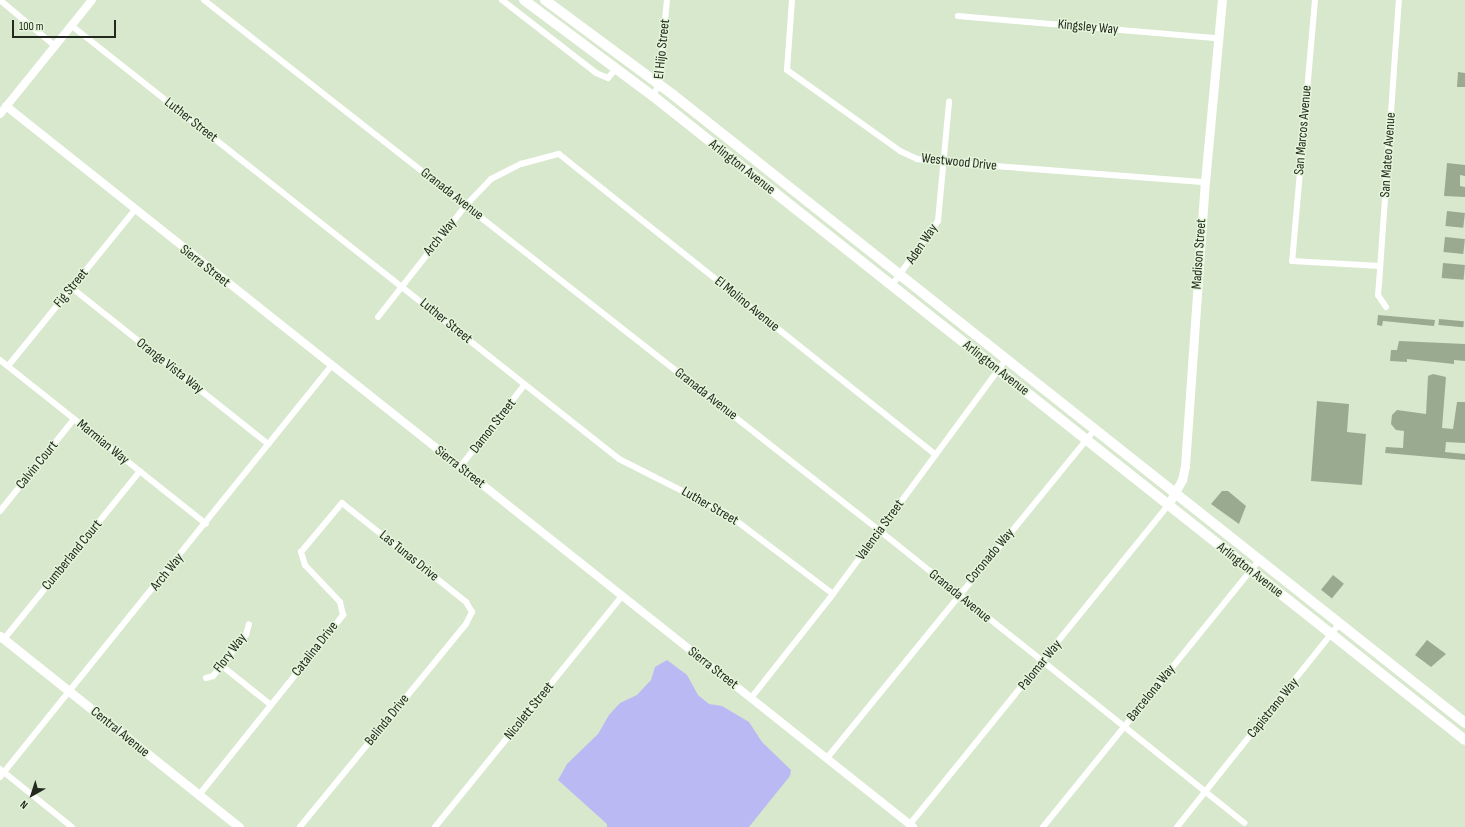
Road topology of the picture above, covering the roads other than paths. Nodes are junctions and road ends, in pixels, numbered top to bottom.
1 (0, 0) edge
2 (92, 0) edge
3 (204, 0) edge
4 (502, 0) edge
5 (524, 0) edge
6 (545, 0) edge
7 (667, 0) edge
8 (792, 0) edge
9 (1222, 0) edge
10 (1315, 0) edge
11 (1400, 0) edge
12 (958, 16) dead end
13 (72, 26) junction
14 (1218, 38) junction
15 (55, 46) junction
16 (615, 70) junction
17 (659, 84) junction
18 (653, 96) junction
19 (949, 102) dead end
20 (6, 106) junction
21 (0, 114) edge
22 (559, 154) joint
23 (943, 162) junction
24 (1205, 182) junction
25 (466, 205) junction
26 (135, 210) junction
27 (1380, 266) junction
28 (900, 275) junction
29 (401, 285) junction
30 (892, 285) junction
31 (72, 288) junction
32 (1386, 308) dead end
33 (378, 317) dead end
34 (1006, 359) junction
35 (0, 360) edge
36 (332, 365) junction
37 (8, 366) junction
38 (998, 370) junction
39 (525, 384) junction
40 (74, 419) junction
41 (1094, 431) junction
42 (1087, 439) junction
43 (268, 444) junction
44 (935, 454) junction
45 (460, 467) junction
46 (140, 471) junction
47 (1175, 493) junction
48 (342, 503) joint
49 (1168, 505) junction
50 (0, 511) edge
51 (206, 524) junction
52 (880, 531) junction
53 (1259, 560) junction
54 (1250, 570) junction
55 (833, 594) junction
56 (957, 595) junction
57 (622, 596) junction
58 (472, 612) joint
59 (249, 624) dead end
60 (1339, 624) junction
61 (1332, 633) junction
62 (2, 638) edge
63 (1043, 662) junction
64 (221, 665) junction
65 (206, 678) dead end
66 (70, 692) junction
67 (751, 698) junction
68 (271, 705) junction
69 (1465, 723) edge
70 (1124, 726) junction
71 (1465, 740) edge
72 (827, 758) junction
73 (1, 773) edge
74 (1206, 792) junction
75 (199, 795) junction
76 (1245, 823) dead end
77 (911, 826) edge
78 (72, 827) edge
79 (239, 827) edge
80 (300, 827) edge
81 (435, 827) edge
82 (1043, 827) edge
83 (1177, 827) edge

1 - 15 street
2 - 13 street
3 - 25 street, Granada Avenue
4 - 16 street
5 - 16 main road, Arlington Avenue
6 - 17 main road, Arlington Avenue
7 - 17 street, El Hijo Street
8 - 23 street, Westwood Drive
9 - 14 main road, Madison Street
10 - 27 street, San Marcos Avenue
11 - 27 street, San Mateo Avenue
12 - 14 street, Kingsley Way
13 - 15 street
13 - 29 street, Luther Street
14 - 24 main road, Madison Street
15 - 20 street
16 - 18 main road, Arlington Avenue
17 - 18 street, El Hijo Street
17 - 28 main road, Arlington Avenue
18 - 30 main road, Arlington Avenue
19 - 23 street, Aden Way
20 - 21 street
20 - 26 street, Sierra Street
22 - 25 street, Arch Way
22 - 44 street, El Molino Avenue
23 - 24 street, Westwood Drive
23 - 28 street, Aden Way
24 - 47 main road, Madison Street
25 - 29 street, Arch Way
25 - 52 street, Granada Avenue
26 - 31 street, Fig Street
26 - 36 street, Sierra Street
27 - 32 street, San Mateo Avenue
28 - 30 street, Aden Way
28 - 34 main road, Arlington Avenue
29 - 33 street, Arch Way
29 - 39 street, Luther Street
30 - 38 main road, Arlington Avenue
31 - 37 street, Fig Street
31 - 43 street, Orange Vista Way
34 - 38 street, Valencia Street
34 - 41 main road, Arlington Avenue
35 - 37 street, Marmian Way
36 - 43 street, Arch Way
36 - 45 street, Sierra Street
37 - 40 street, Marmian Way
38 - 42 main road, Arlington Avenue
38 - 44 street, Valencia Street
39 - 45 street, Damon Street
39 - 55 street, Luther Street
40 - 46 street, Marmian Way
40 - 50 street, Calvin Court
41 - 42 street, Coronado Way
41 - 47 main road, Arlington Avenue
42 - 49 main road, Arlington Avenue
42 - 56 street, Coronado Way
43 - 51 street, Arch Way
44 - 52 street, Valencia Street
45 - 57 street, Sierra Street
46 - 51 street, Marmian Way
46 - 62 street, Cumberland Court
47 - 49 main road, Madison Street
47 - 53 main road, Arlington Avenue
48 - 58 street, Las Tunas Drive
48 - 68 street, Catalina Drive
49 - 54 main road, Arlington Avenue
49 - 63 street, Palomar Way
51 - 66 street, Arch Way
52 - 55 street, Valencia Street
52 - 56 street, Granada Avenue
53 - 54 street, Barcelona Way
53 - 60 main road, Arlington Avenue
54 - 61 main road, Arlington Avenue
54 - 70 street, Barcelona Way
55 - 67 street, Valencia Street
56 - 63 street, Granada Avenue
56 - 72 street, Coronado Way
57 - 67 street, Sierra Street
57 - 81 street, Nicolett Street
58 - 80 street, Belinda Drive
59 - 64 street, Flory Way
60 - 61 street, Capistrano Way
60 - 69 main road, Arlington Avenue
61 - 71 main road, Arlington Avenue
61 - 74 street, Capistrano Way
62 - 66 main road, Central Avenue
63 - 70 street, Granada Avenue
63 - 77 street, Palomar Way
64 - 65 street, Flory Way
64 - 68 street
66 - 73 street, Arch Way
66 - 75 main road, Central Avenue
67 - 72 street, Sierra Street
68 - 75 street, Catalina Drive
70 - 74 street, Granada Avenue
70 - 82 street, Barcelona Way
72 - 77 street, Sierra Street
73 - 78 street
74 - 76 street
74 - 83 street, Capistrano Way
75 - 79 main road, Central Avenue

